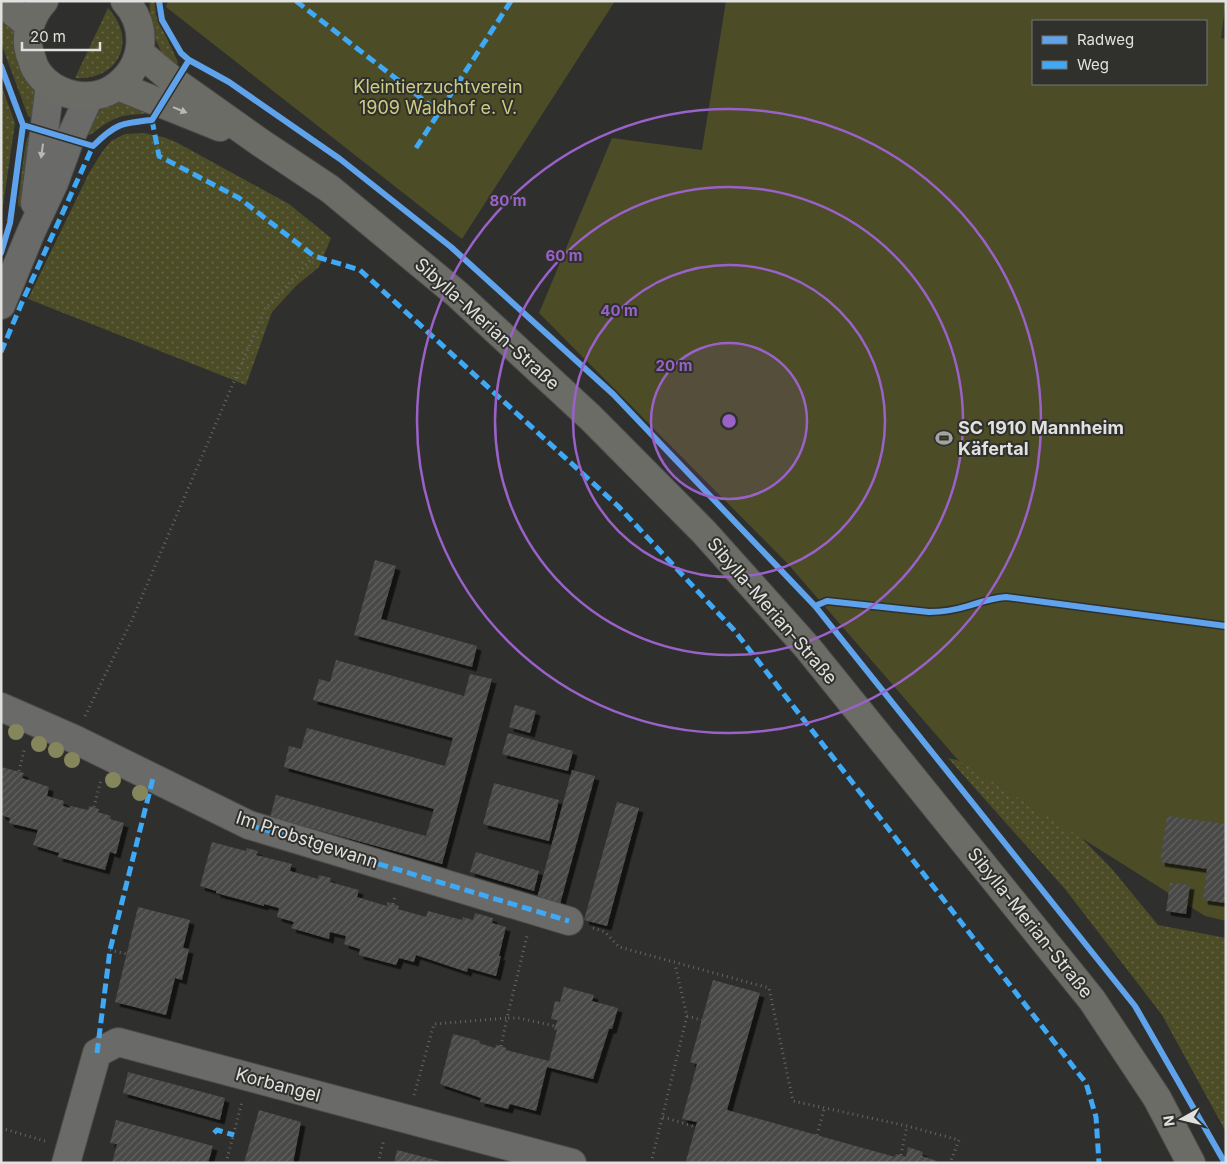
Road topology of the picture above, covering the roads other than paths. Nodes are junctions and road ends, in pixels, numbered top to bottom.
1 (44, 1) edge
2 (1, 2) edge
3 (131, 4) edge
4 (29, 25) junction
5 (140, 53) junction
6 (50, 85) junction
7 (118, 86) junction
8 (89, 97) junction
9 (261, 144) junction
10 (31, 232) junction
11 (1, 304) edge
12 (1, 707) edge
13 (568, 920) road end
14 (66, 1163) edge
15 (572, 1163) edge
16 (1192, 1163) edge

1 - 4 main road
2 - 4 main road
3 - 5 main road
4 - 6 main road
5 - 7 main road
5 - 9 main road, Sibylla-Merian-Straße
6 - 8 main road
6 -> 10 street
7 - 8 main road
7 -> 9 main road, Sibylla-Merian-Straße
8 - 10 street
9 - 16 main road, Sibylla-Merian-Straße
10 - 11 street
12 - 13 street, Im Probstgewann
14 - 15 street, Korbangel

